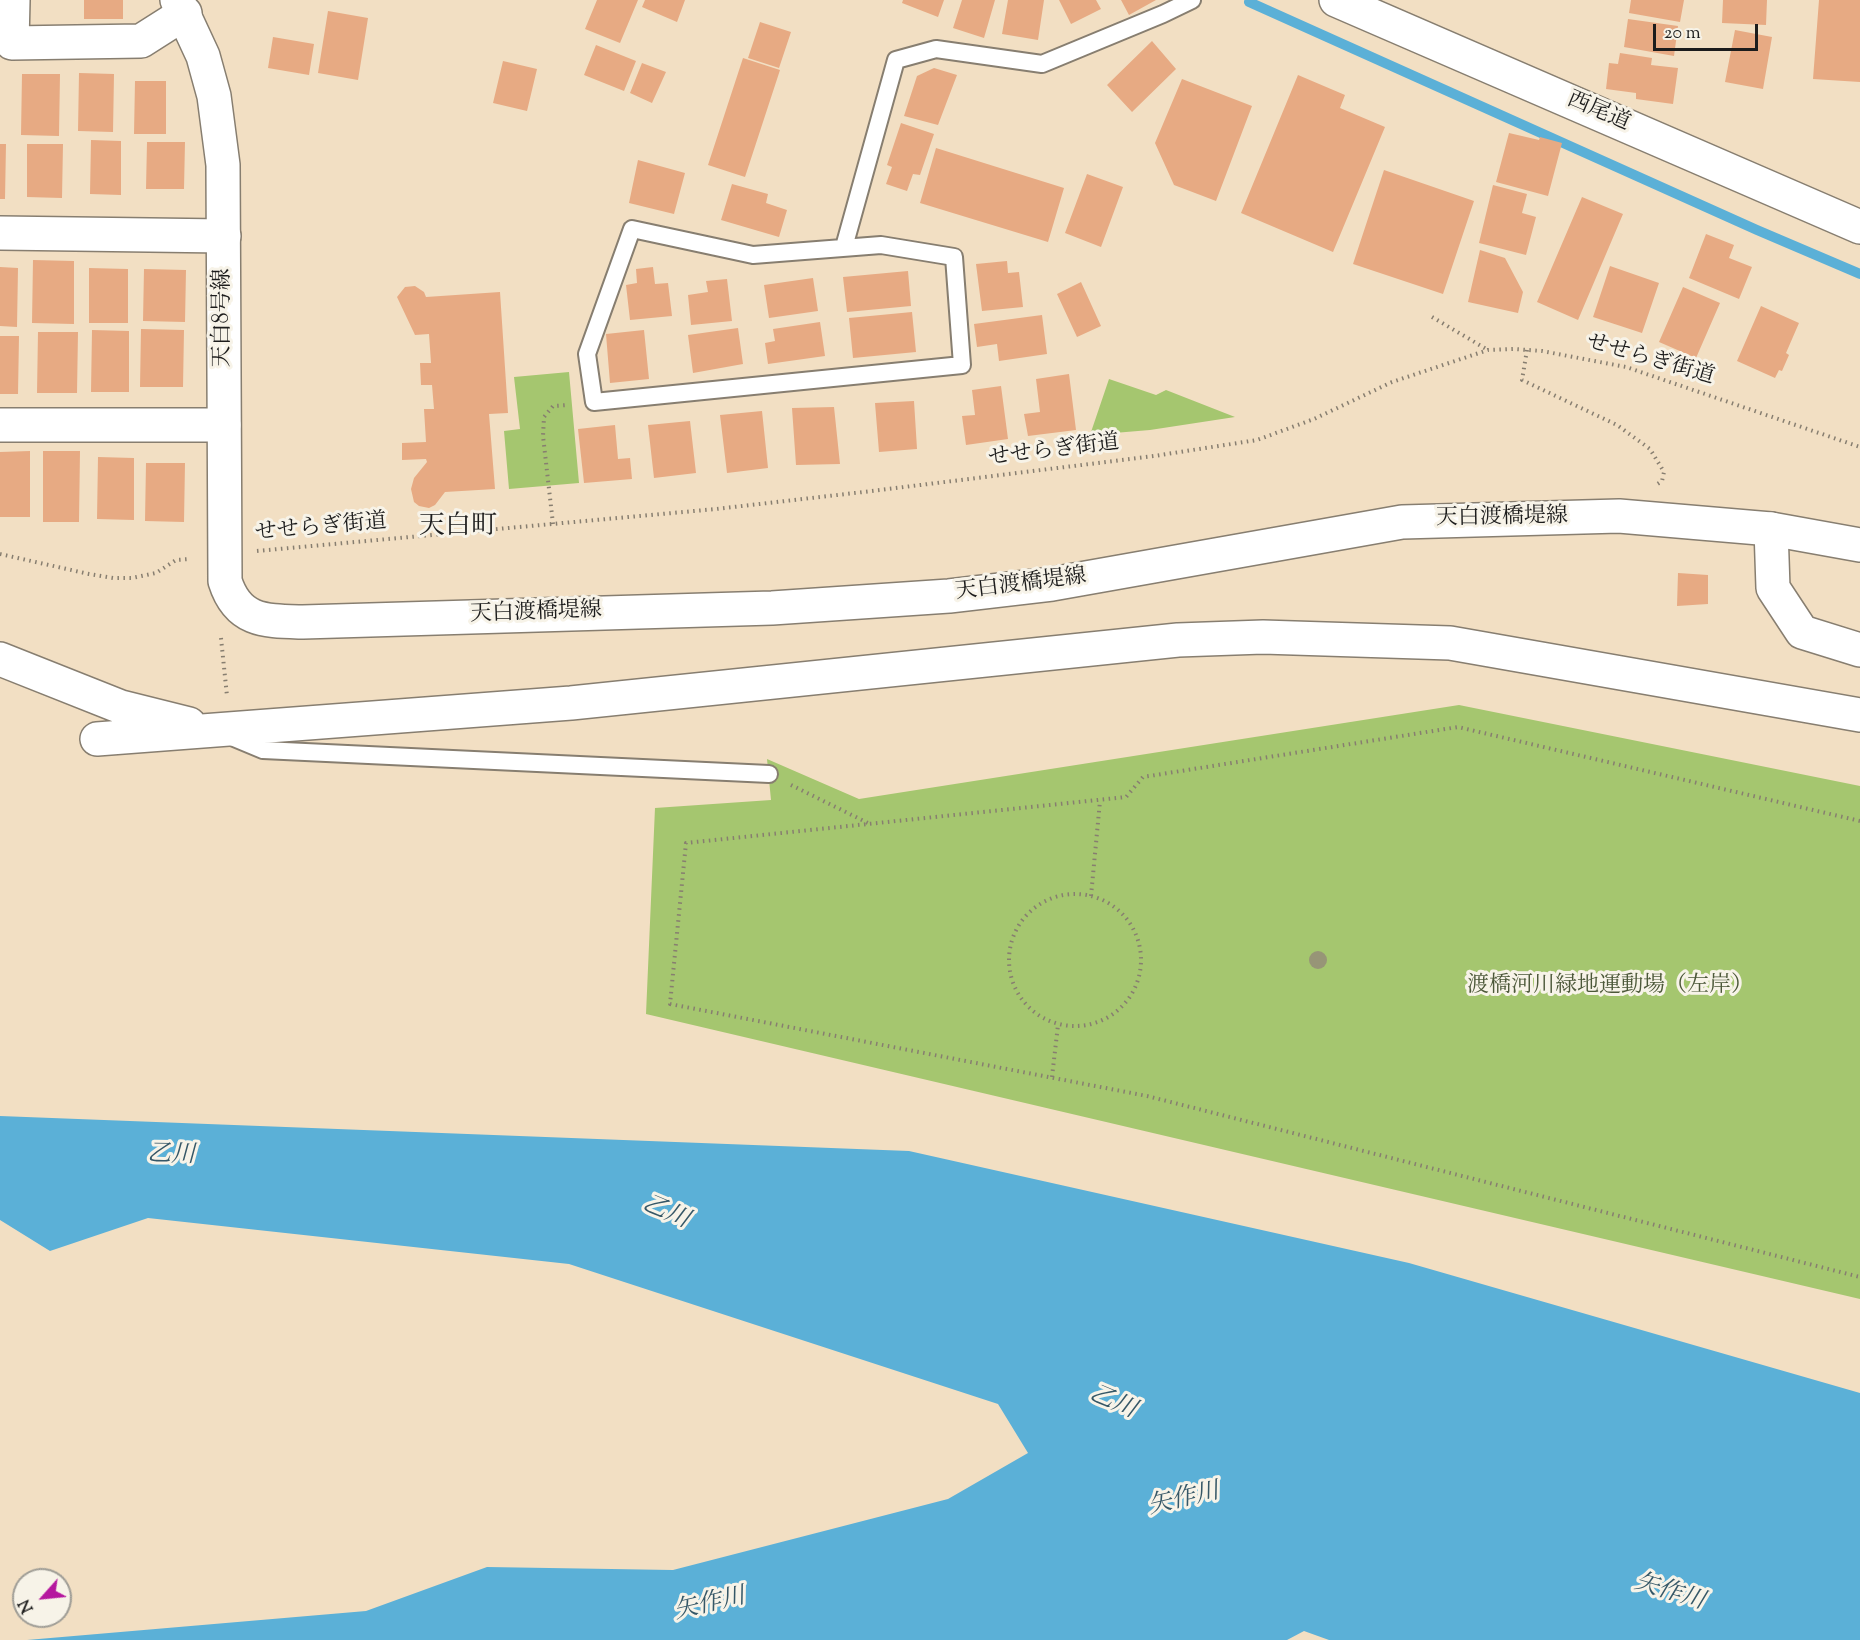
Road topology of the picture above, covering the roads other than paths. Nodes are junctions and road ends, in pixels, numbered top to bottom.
1 (13, 0) edge
2 (1192, 0) edge
3 (1336, 0) edge
4 (181, 7) edge
5 (1860, 226) edge
6 (0, 233) edge
7 (224, 236) junction
8 (844, 247) junction
9 (0, 425) edge
10 (224, 425) junction
11 (1771, 529) junction
12 (1860, 545) edge
13 (267, 621) joint
14 (1860, 650) edge
15 (0, 659) edge
16 (1860, 715) edge
17 (217, 731) junction
18 (97, 739) dead end
19 (769, 774) road end

1 - 4 street
2 - 8 lane
3 - 5 street, 西尾道
4 - 7 street, 天白8号線
6 - 7 street
7 - 10 street, 天白8号線
8 - 8 lane
9 - 10 street
10 - 13 street, 天白8号線
11 - 12 street, 天白渡橋堤線
11 - 13 street, 天白渡橋堤線
11 - 14 street
15 - 17 street
16 - 17 street
17 - 18 street
17 - 19 lane

